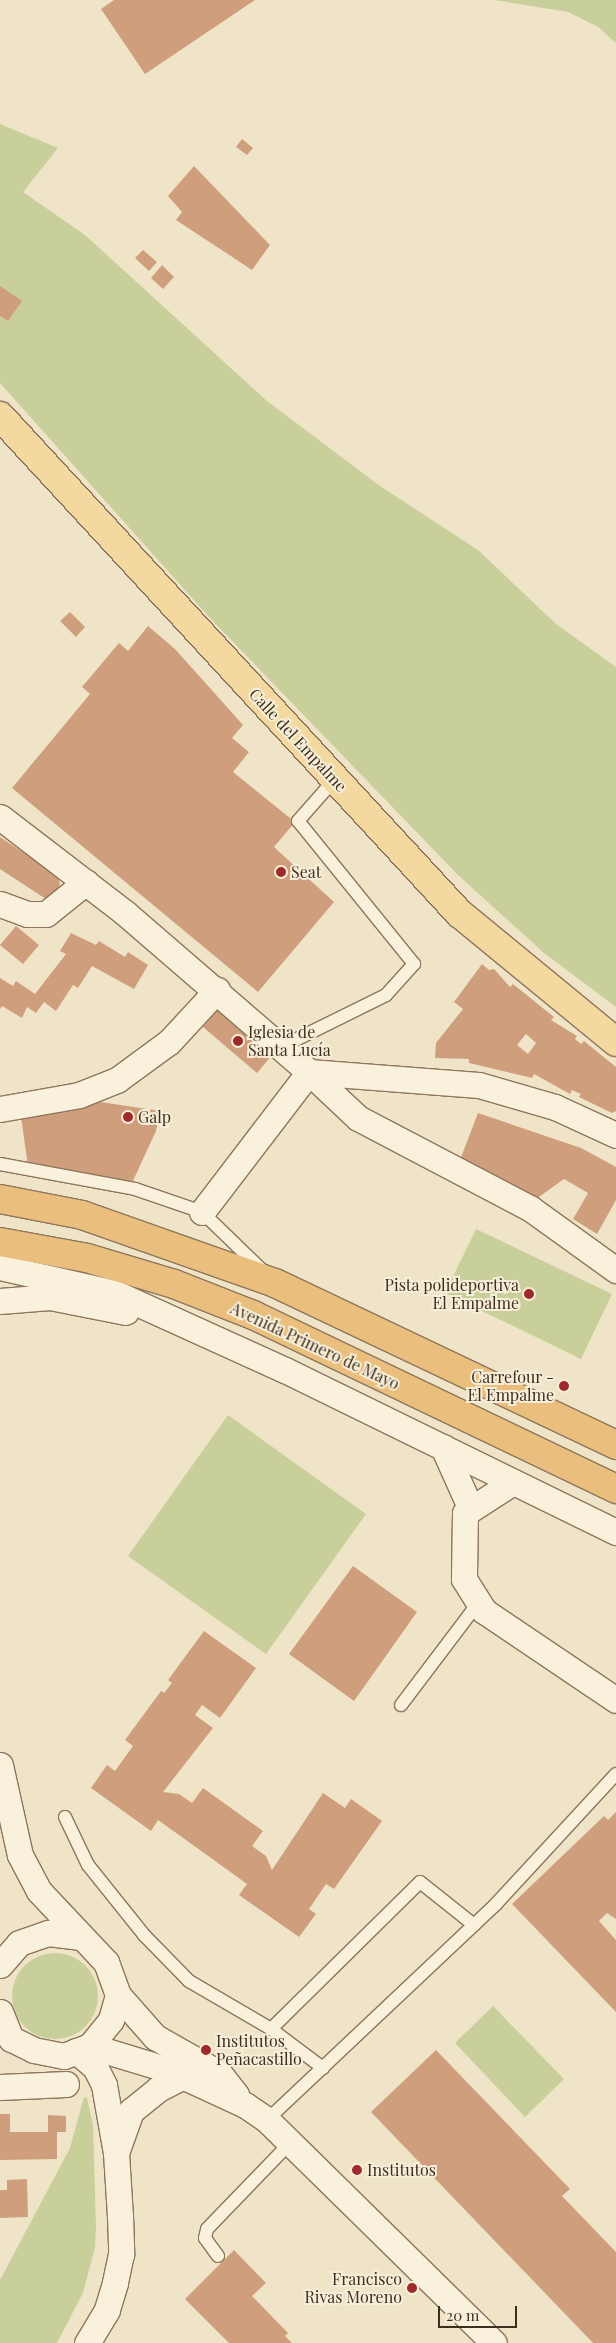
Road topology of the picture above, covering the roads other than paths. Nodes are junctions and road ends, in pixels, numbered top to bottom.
1 (0, 416) edge
2 (335, 780) junction
3 (0, 817) edge
4 (86, 882) junction
5 (0, 904) edge
6 (217, 990) junction
7 (616, 1042) edge
8 (281, 1047) junction
9 (309, 1072) junction
10 (0, 1109) edge
11 (616, 1135) edge
12 (0, 1164) edge
13 (0, 1199) edge
14 (202, 1212) junction
15 (0, 1242) edge
16 (0, 1267) edge
17 (616, 1270) edge
18 (275, 1283) junction
19 (0, 1301) edge
20 (180, 1322) junction
21 (616, 1445) edge
22 (443, 1447) junction
23 (513, 1482) junction
24 (616, 1489) edge
25 (470, 1507) junction
26 (616, 1532) edge
27 (479, 1602) junction
28 (616, 1700) edge
29 (401, 1705) dead end
30 (0, 1765) edge
31 (616, 1774) edge
32 (65, 1817) dead end
33 (474, 1925) junction
34 (0, 1934) edge
35 (79, 1937) junction
36 (0, 1944) edge
37 (0, 1965) edge
38 (118, 1995) junction
39 (0, 2012) edge
40 (271, 2029) junction
41 (156, 2037) junction
42 (6, 2038) edge
43 (84, 2048) junction
44 (154, 2064) junction
45 (323, 2068) junction
46 (184, 2076) junction
47 (66, 2084) dead end
48 (0, 2087) edge
49 (146, 2097) junction
50 (245, 2105) junction
51 (267, 2120) junction
52 (290, 2143) junction
53 (116, 2153) junction
54 (218, 2256) dead end
55 (87, 2343) edge
56 (494, 2343) edge

1 - 2 main road, Calle del Empalme
2 - 7 main road, Calle del Empalme
2 - 8 lane
3 - 4 street
4 - 5 street
4 - 6 street
6 - 8 street
6 - 10 street
8 - 9 street
9 - 11 street
9 - 14 street
9 - 17 street
12 - 14 lane
13 - 18 highway
14 - 18 lane
15 - 24 highway, Avenida Primero de Mayo
16 - 20 street
18 - 21 highway
19 - 20 street
20 - 22 street
22 - 23 street
22 - 25 street
23 - 25 street
23 - 26 street
25 - 27 street
27 - 28 street
27 - 29 lane
30 - 35 street
31 - 33 lane
32 - 40 lane
33 - 40 lane
33 - 45 lane
34 - 36 street
35 - 37 street
35 - 38 street
38 - 41 street
38 - 43 street
39 - 42 street
40 - 45 lane
41 - 44 street
41 - 50 street
42 - 43 street
43 - 44 street
43 - 53 street
44 - 46 street
44 - 49 street
45 - 51 lane
46 - 49 street
46 - 50 street
47 - 48 street
49 - 53 street
50 - 51 street
51 - 52 street
52 - 54 lane
52 - 56 street
53 - 55 street

